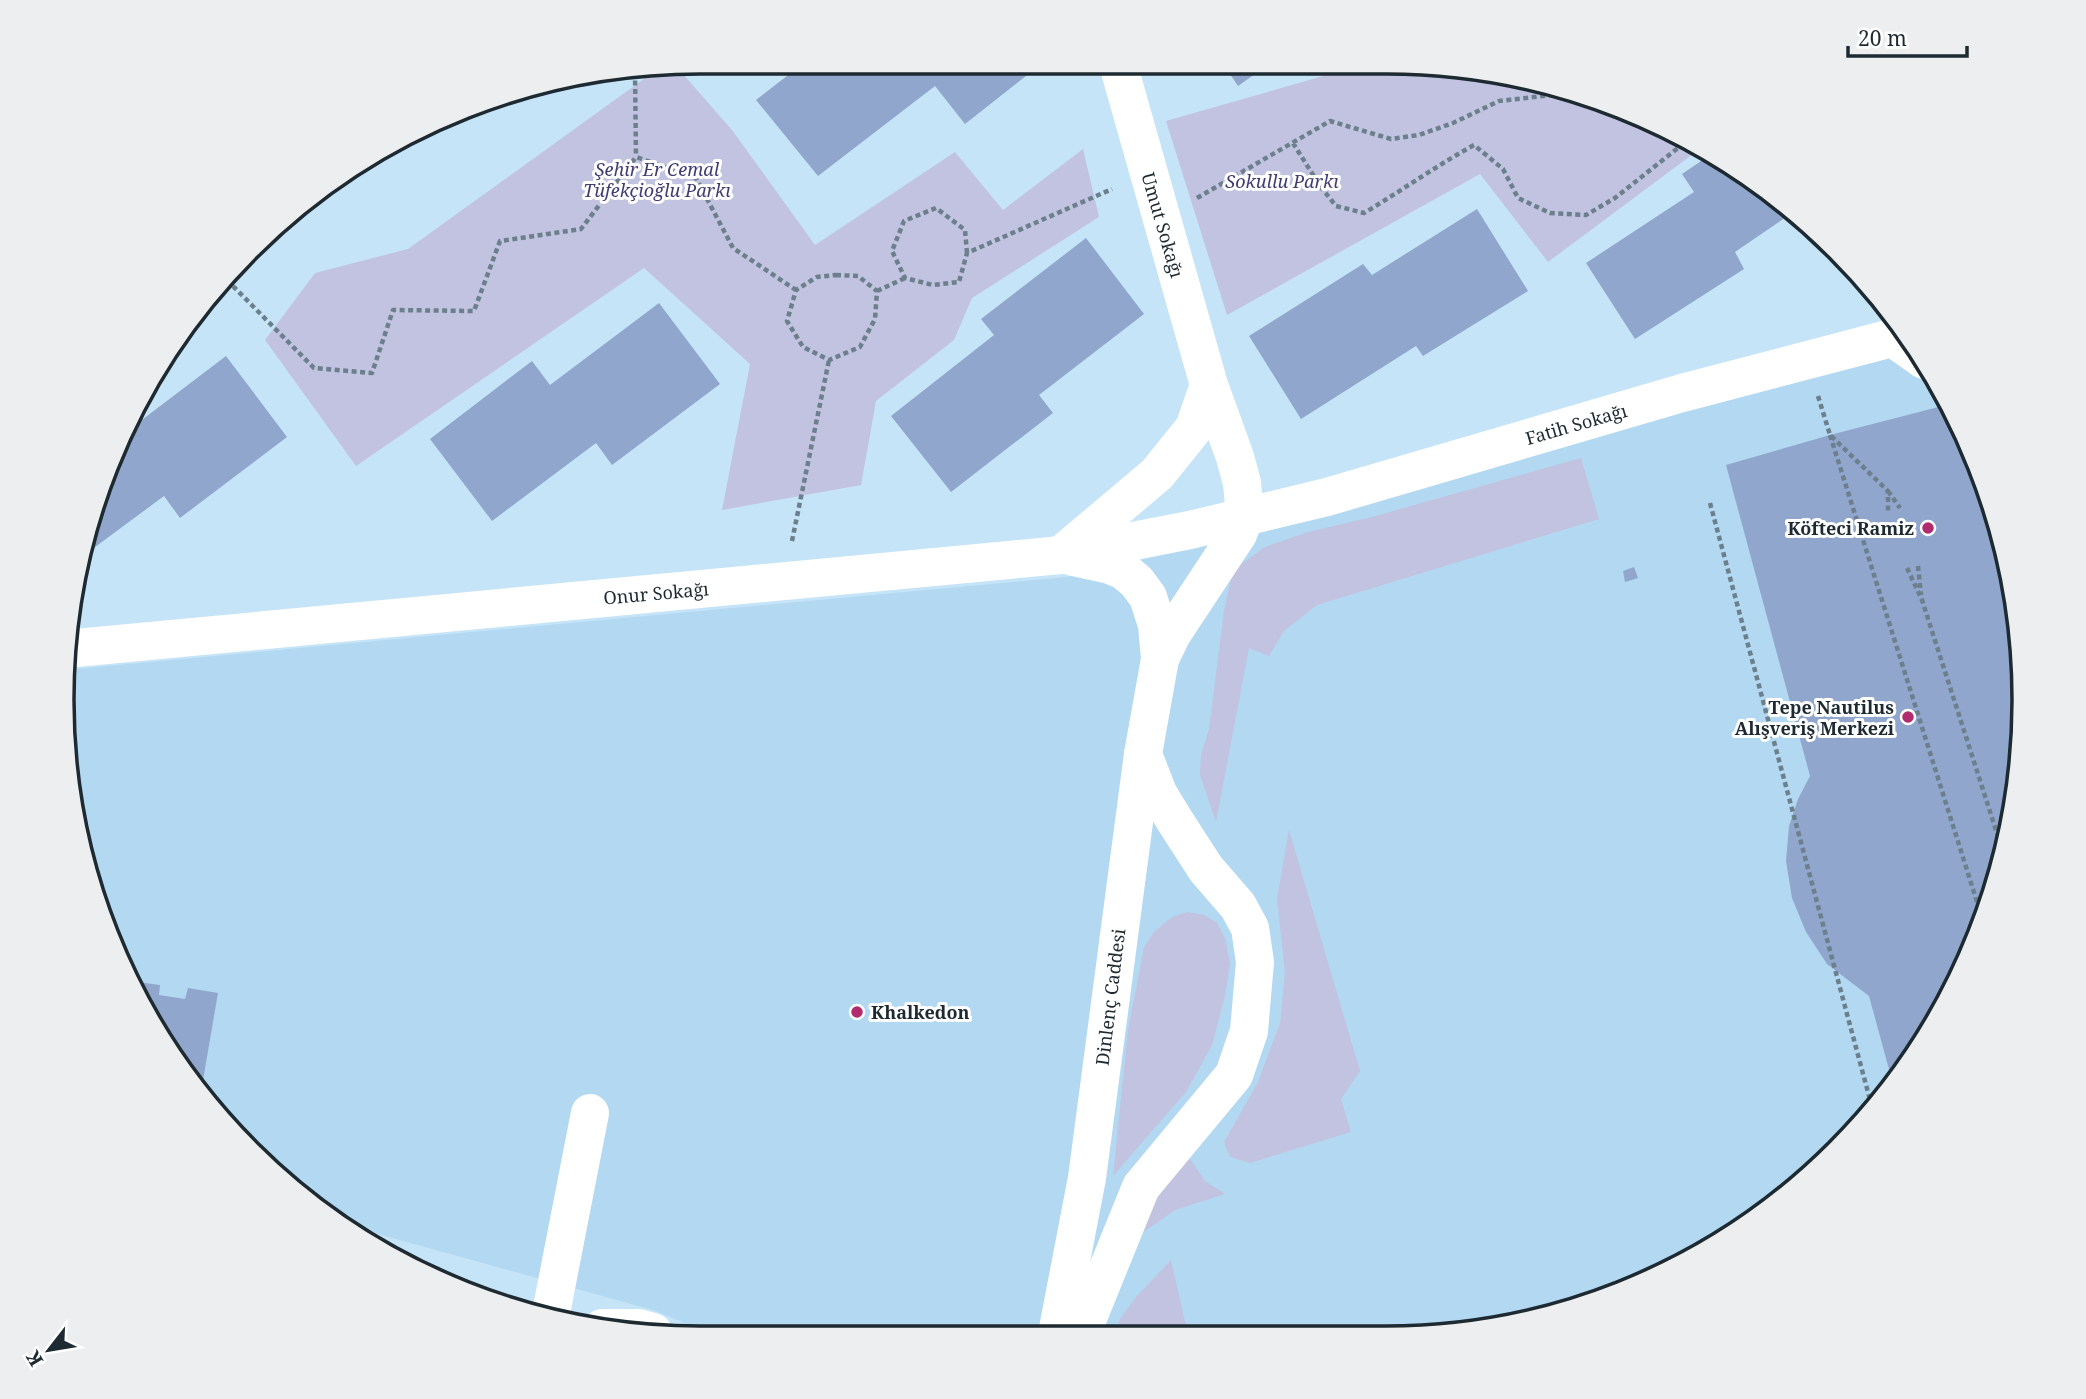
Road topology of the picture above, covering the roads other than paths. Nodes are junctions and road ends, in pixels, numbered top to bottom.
1 (1121, 73) edge
2 (1896, 337) edge
3 (1209, 385) junction
4 (1245, 516) junction
5 (1061, 555) junction
6 (76, 648) edge
7 (1160, 659) junction
8 (1143, 754) junction
9 (590, 1112) dead end
10 (552, 1307) edge
11 (1075, 1326) edge
12 (1078, 1326) edge

1 - 3 main road, Umut Sokağı
2 - 4 main road, Fatih Sokağı
3 - 4 main road, Umut Sokağı
3 - 5 main road
4 - 5 main road, Onur Sokağı
4 - 7 main road, Dinlenç Caddesi
5 - 6 main road, Onur Sokağı
5 - 7 main road, Dinlenç Caddesi
7 - 8 main road, Dinlenç Caddesi
8 - 11 main road, Dinlenç Caddesi
8 - 12 main road
9 - 10 main road

